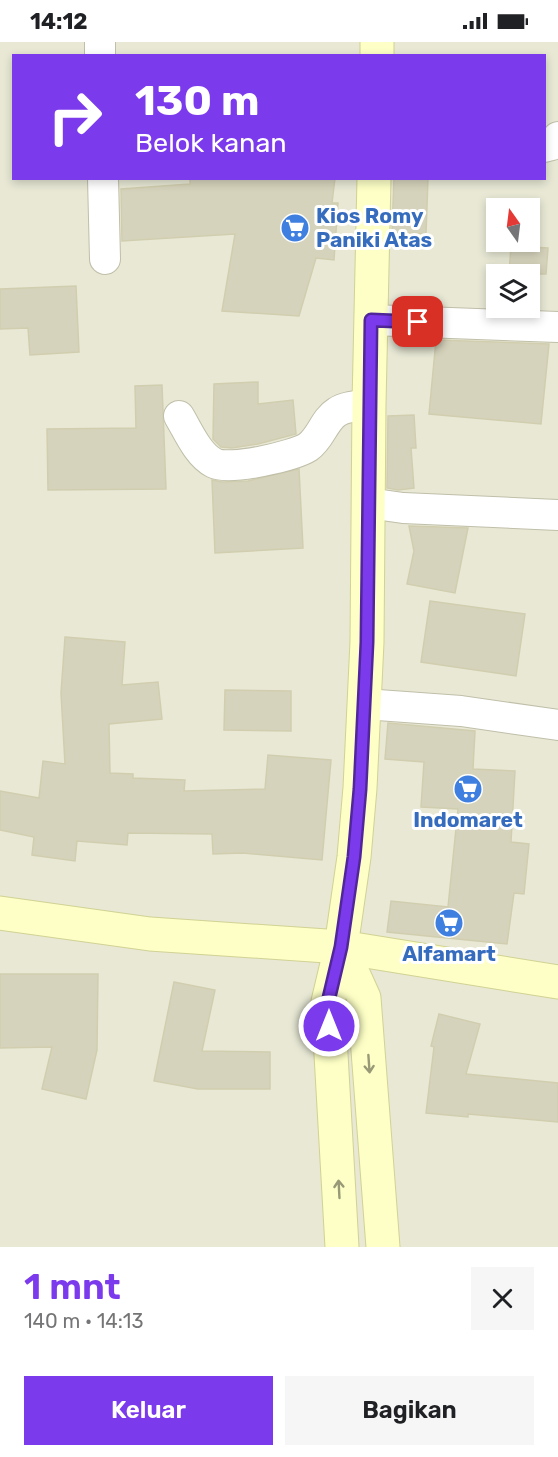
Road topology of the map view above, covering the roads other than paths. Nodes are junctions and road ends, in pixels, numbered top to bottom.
1 (558, 137) edge
2 (546, 146) edge
3 (103, 180) edge
4 (374, 180) edge
5 (105, 259) dead end
6 (371, 320) junction
7 (558, 327) edge
8 (369, 404) junction
9 (179, 416) dead end
10 (368, 502) junction
11 (558, 515) edge
12 (364, 704) junction
13 (558, 725) edge
14 (0, 913) edge
15 (341, 947) junction
16 (558, 982) edge
17 (342, 1247) edge
18 (383, 1247) edge

1 - 2 street
3 - 5 street
4 - 6 street
6 - 7 street
6 - 8 street
8 - 9 street
8 - 10 street
10 - 11 street
10 - 12 street
12 - 13 street
12 - 15 street
14 - 15 street
15 - 16 street
17 -> 15 street
15 -> 18 street

